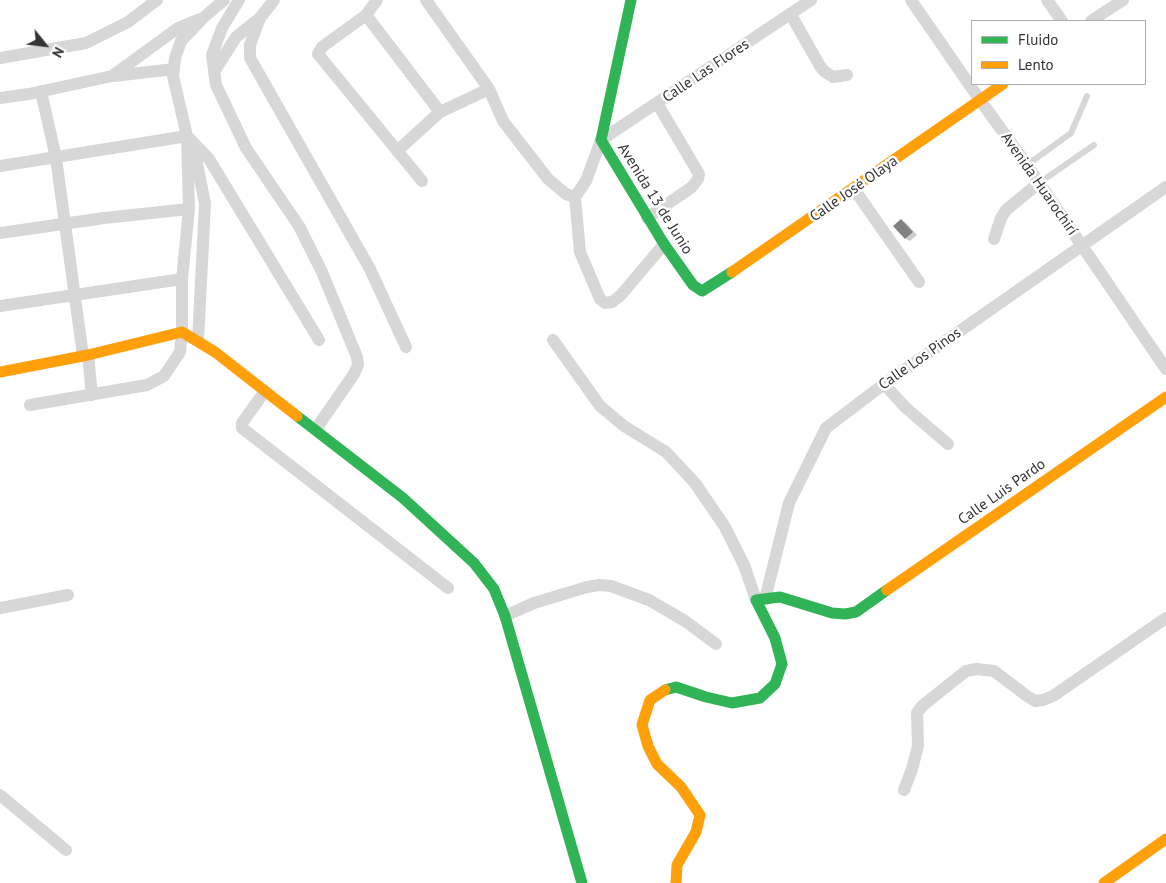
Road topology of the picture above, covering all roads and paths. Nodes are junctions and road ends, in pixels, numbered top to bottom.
1 (157, 0) edge
2 (224, 0) edge
3 (239, 0) edge
4 (274, 0) edge
5 (376, 0) edge
6 (426, 0) edge
7 (631, 0) edge
8 (811, 0) edge
9 (911, 0) edge
10 (1047, 0) edge
11 (1122, 0) edge
12 (791, 14) junction
13 (366, 16) junction
14 (203, 18) junction
15 (260, 18) junction
16 (1061, 20) edge
17 (1092, 20) edge
18 (0, 58) edge
19 (174, 68) junction
20 (214, 72) junction
21 (847, 75) dead end
22 (112, 76) junction
23 (1002, 85) edge
24 (489, 89) junction
25 (42, 92) junction
26 (1087, 96) dead end
27 (0, 98) edge
28 (980, 100) junction
29 (657, 103) junction
30 (440, 112) junction
31 (187, 136) junction
32 (601, 140) junction
33 (1094, 145) dead end
34 (396, 151) junction
35 (56, 158) junction
36 (1027, 165) junction
37 (0, 166) edge
38 (422, 181) dead end
39 (1039, 184) junction
40 (1166, 187) edge
41 (854, 189) junction
42 (575, 197) junction
43 (189, 209) junction
44 (647, 218) junction
45 (66, 224) junction
46 (0, 233) edge
47 (994, 239) dead end
48 (664, 244) junction
49 (1082, 245) junction
50 (182, 278) junction
51 (919, 282) dead end
52 (702, 290) joint
53 (75, 295) junction
54 (0, 306) edge
55 (182, 332) junction
56 (319, 340) dead end
57 (553, 340) dead end
58 (198, 341) junction
59 (406, 347) dead end
60 (86, 356) junction
61 (1166, 369) edge
62 (0, 372) edge
63 (884, 384) junction
64 (265, 391) junction
65 (92, 395) junction
66 (1166, 397) edge
67 (30, 405) dead end
68 (316, 429) junction
69 (948, 444) dead end
70 (448, 588) dead end
71 (68, 595) dead end
72 (760, 599) junction
73 (0, 608) edge
74 (505, 616) junction
75 (1166, 618) edge
76 (716, 644) dead end
77 (904, 790) dead end
78 (0, 795) edge
79 (1166, 839) edge
80 (66, 850) dead end
81 (582, 883) edge
82 (676, 883) edge
83 (1104, 883) edge

1 - 18 street
2 - 14 street
3 - 20 street
4 - 15 street
5 - 13 street
6 - 24 street
7 - 32 street, Avenida 13 de Junio
8 - 12 street, Calle Las Flores
9 - 28 street, Avenida Huarochirí
10 - 16 street
11 - 17 street
12 - 21 street
12 - 29 street, Calle Las Flores
13 - 30 street
13 - 34 street
14 - 19 street
14 - 22 street
15 - 20 street
15 - 59 street
19 - 22 street
19 - 31 street
20 - 68 street
22 - 25 street
23 - 28 street, Calle José Olaya
24 - 30 street
24 - 42 street
25 - 27 street
25 - 35 street
26 - 36 lane
28 - 36 street, Avenida Huarochirí
28 - 41 street, Calle José Olaya
29 - 32 street, Calle Las Flores
29 - 44 street
30 - 34 street
31 - 35 street
31 - 43 street
31 - 56 street
31 - 58 street
32 - 42 street
32 - 44 street, Avenida 13 de Junio
33 - 39 lane
34 - 38 street
35 - 37 street
35 - 45 street
36 - 39 street, Avenida Huarochirí
39 - 47 street
39 - 49 street, Avenida Huarochirí
40 - 49 street, Calle Los Pinos
41 - 51 street
41 - 52 street, Calle José Olaya
42 - 48 street
43 - 45 street
43 - 50 street
44 - 48 street, Avenida 13 de Junio
45 - 46 street
45 - 53 street
48 - 52 street, Avenida 13 de Junio
49 - 61 street, Avenida Huarochirí
49 - 63 street, Calle Los Pinos
50 - 53 street
50 - 55 street
53 - 54 street
53 - 60 street
55 - 58 street
55 - 60 street
55 - 65 street
57 - 72 street
58 - 64 street
60 - 62 street
60 - 65 street
63 - 69 street
63 - 72 street, Calle Los Pinos
64 - 68 street
64 - 70 street
65 - 67 street
66 - 72 street, Calle Luis Pardo
68 - 74 street
71 - 73 street
72 - 82 street
74 - 76 street
74 - 81 street
75 - 77 street
78 - 80 street
79 - 83 street

